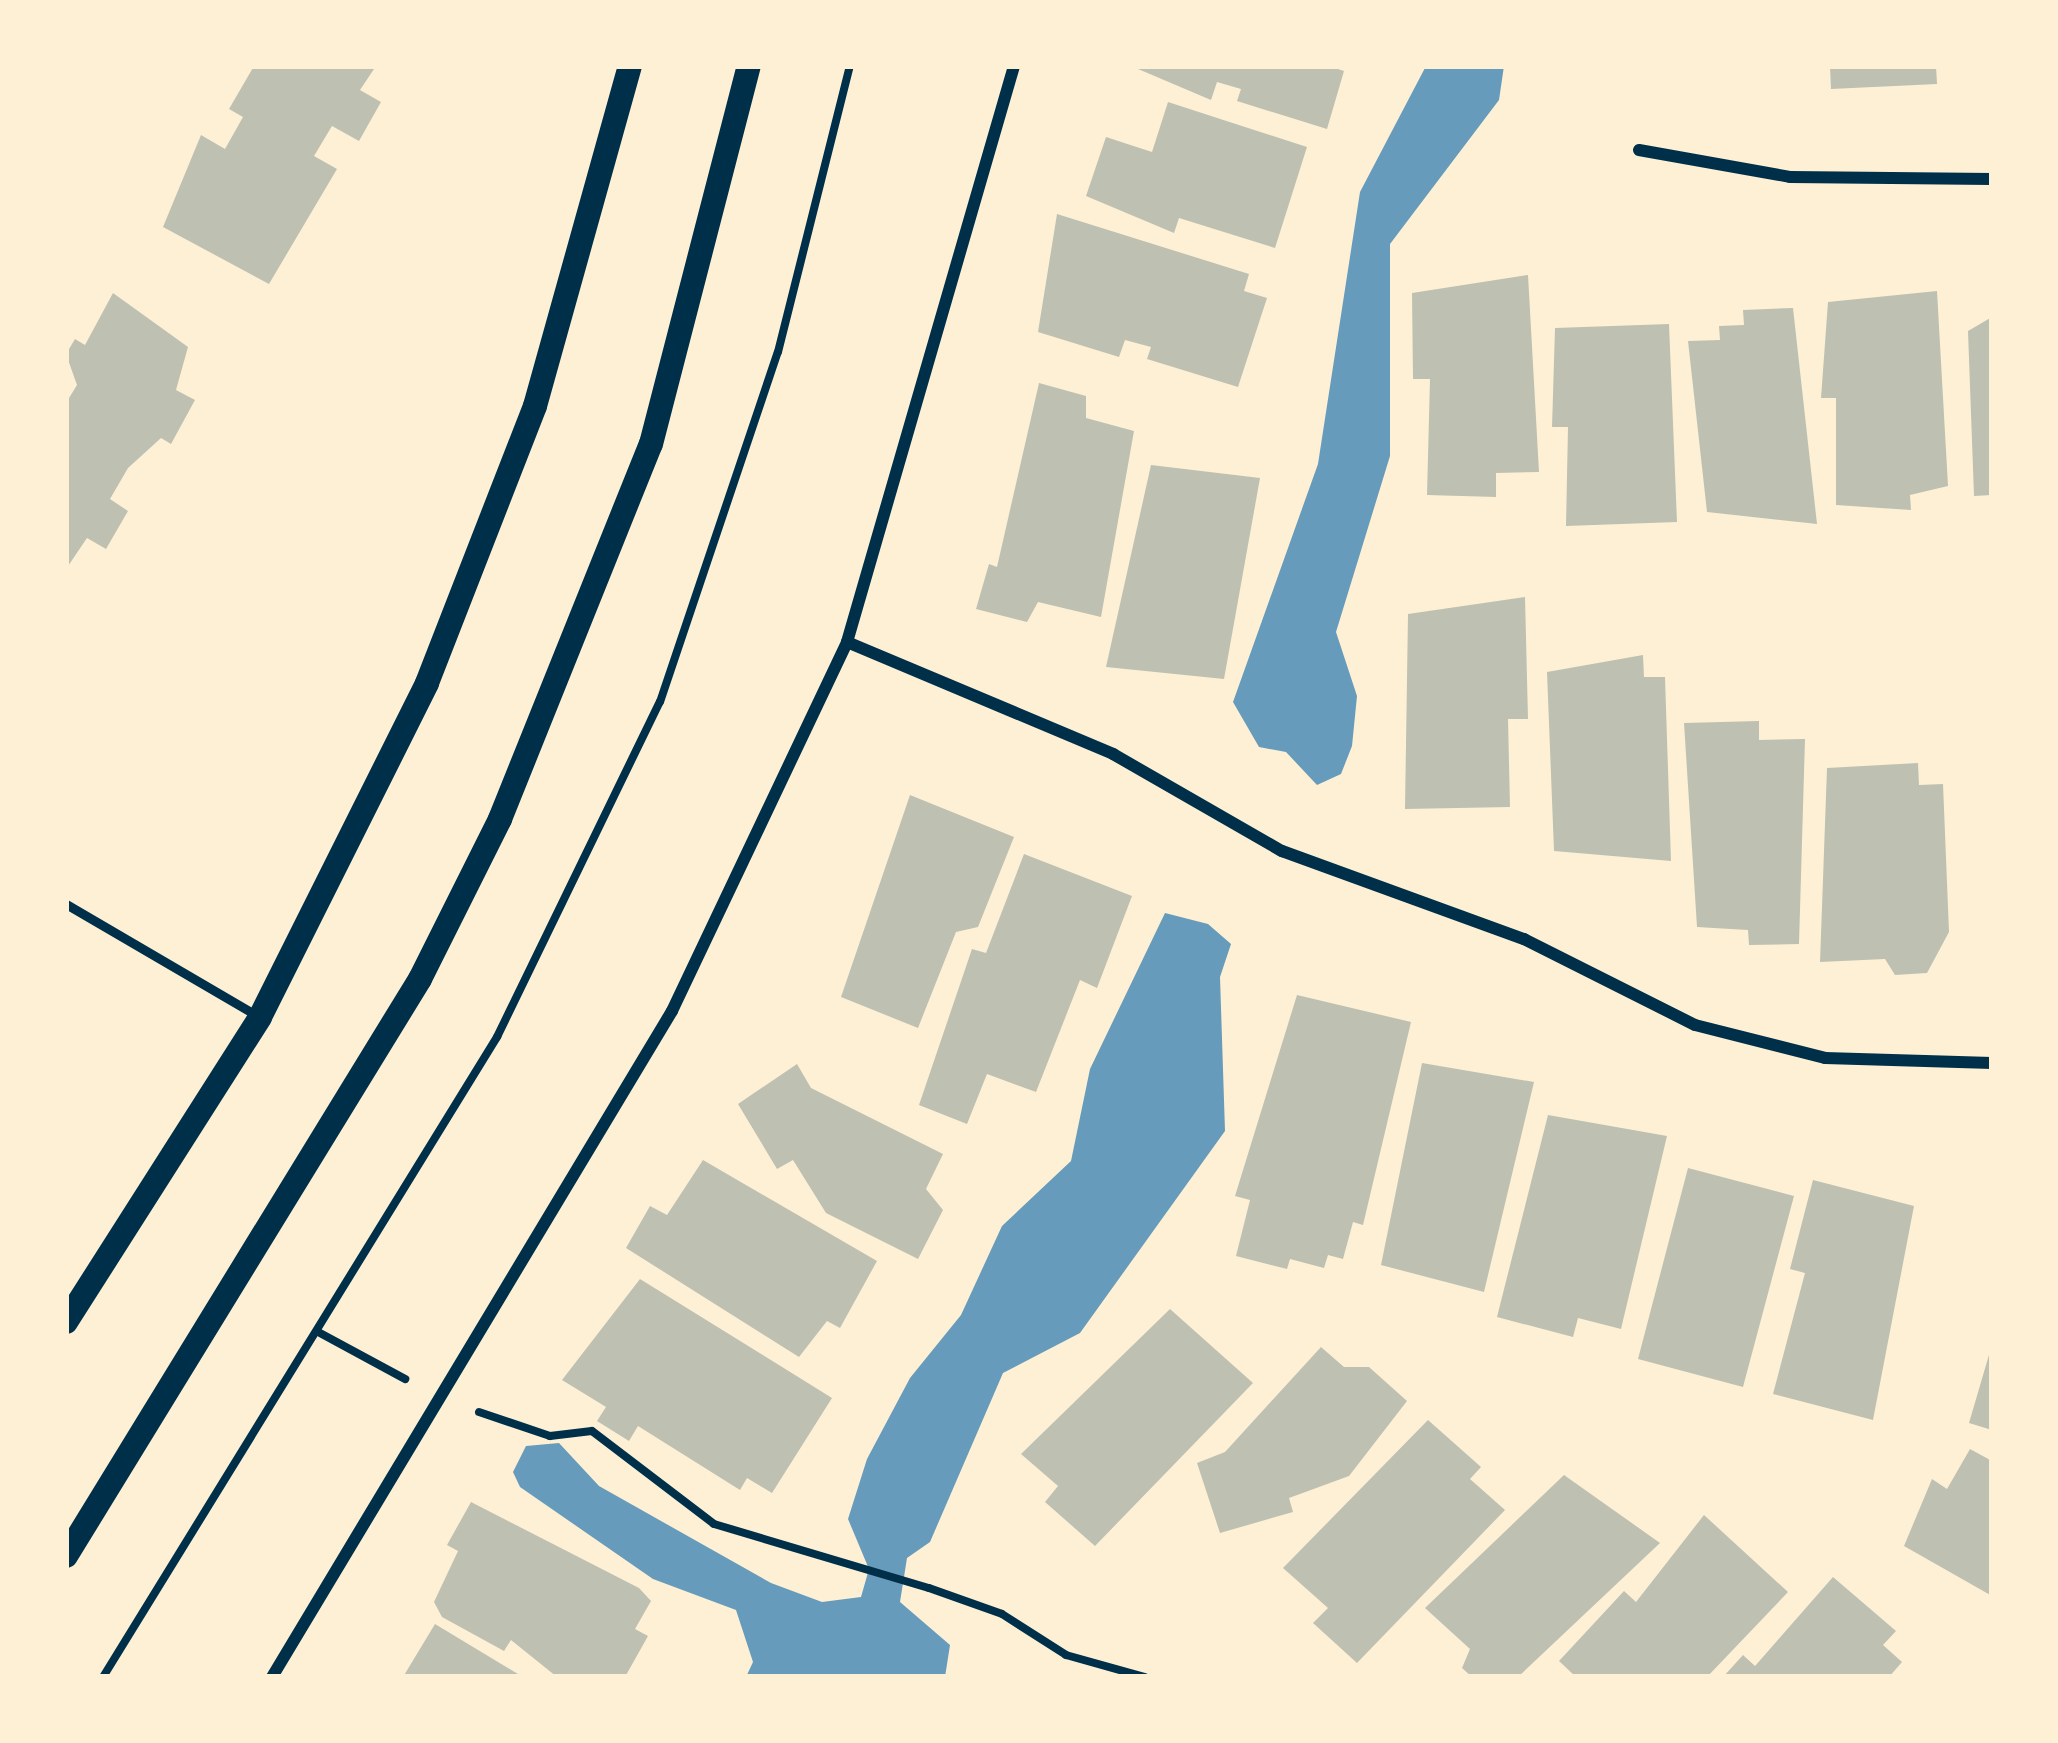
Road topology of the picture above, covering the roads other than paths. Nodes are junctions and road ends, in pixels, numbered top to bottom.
1 (630, 66) edge
2 (749, 66) edge
3 (1014, 66) edge
4 (1639, 150) dead end
5 (1992, 179) edge
6 (847, 642) junction
7 (66, 904) edge
8 (260, 1017) junction
9 (1992, 1063) edge
10 (66, 1322) edge
11 (66, 1556) edge
12 (272, 1677) edge

1 - 8 main road
2 - 11 main road
3 - 6 street
4 - 5 street
6 - 9 street
6 - 12 street
7 - 8 lane
8 - 10 main road

